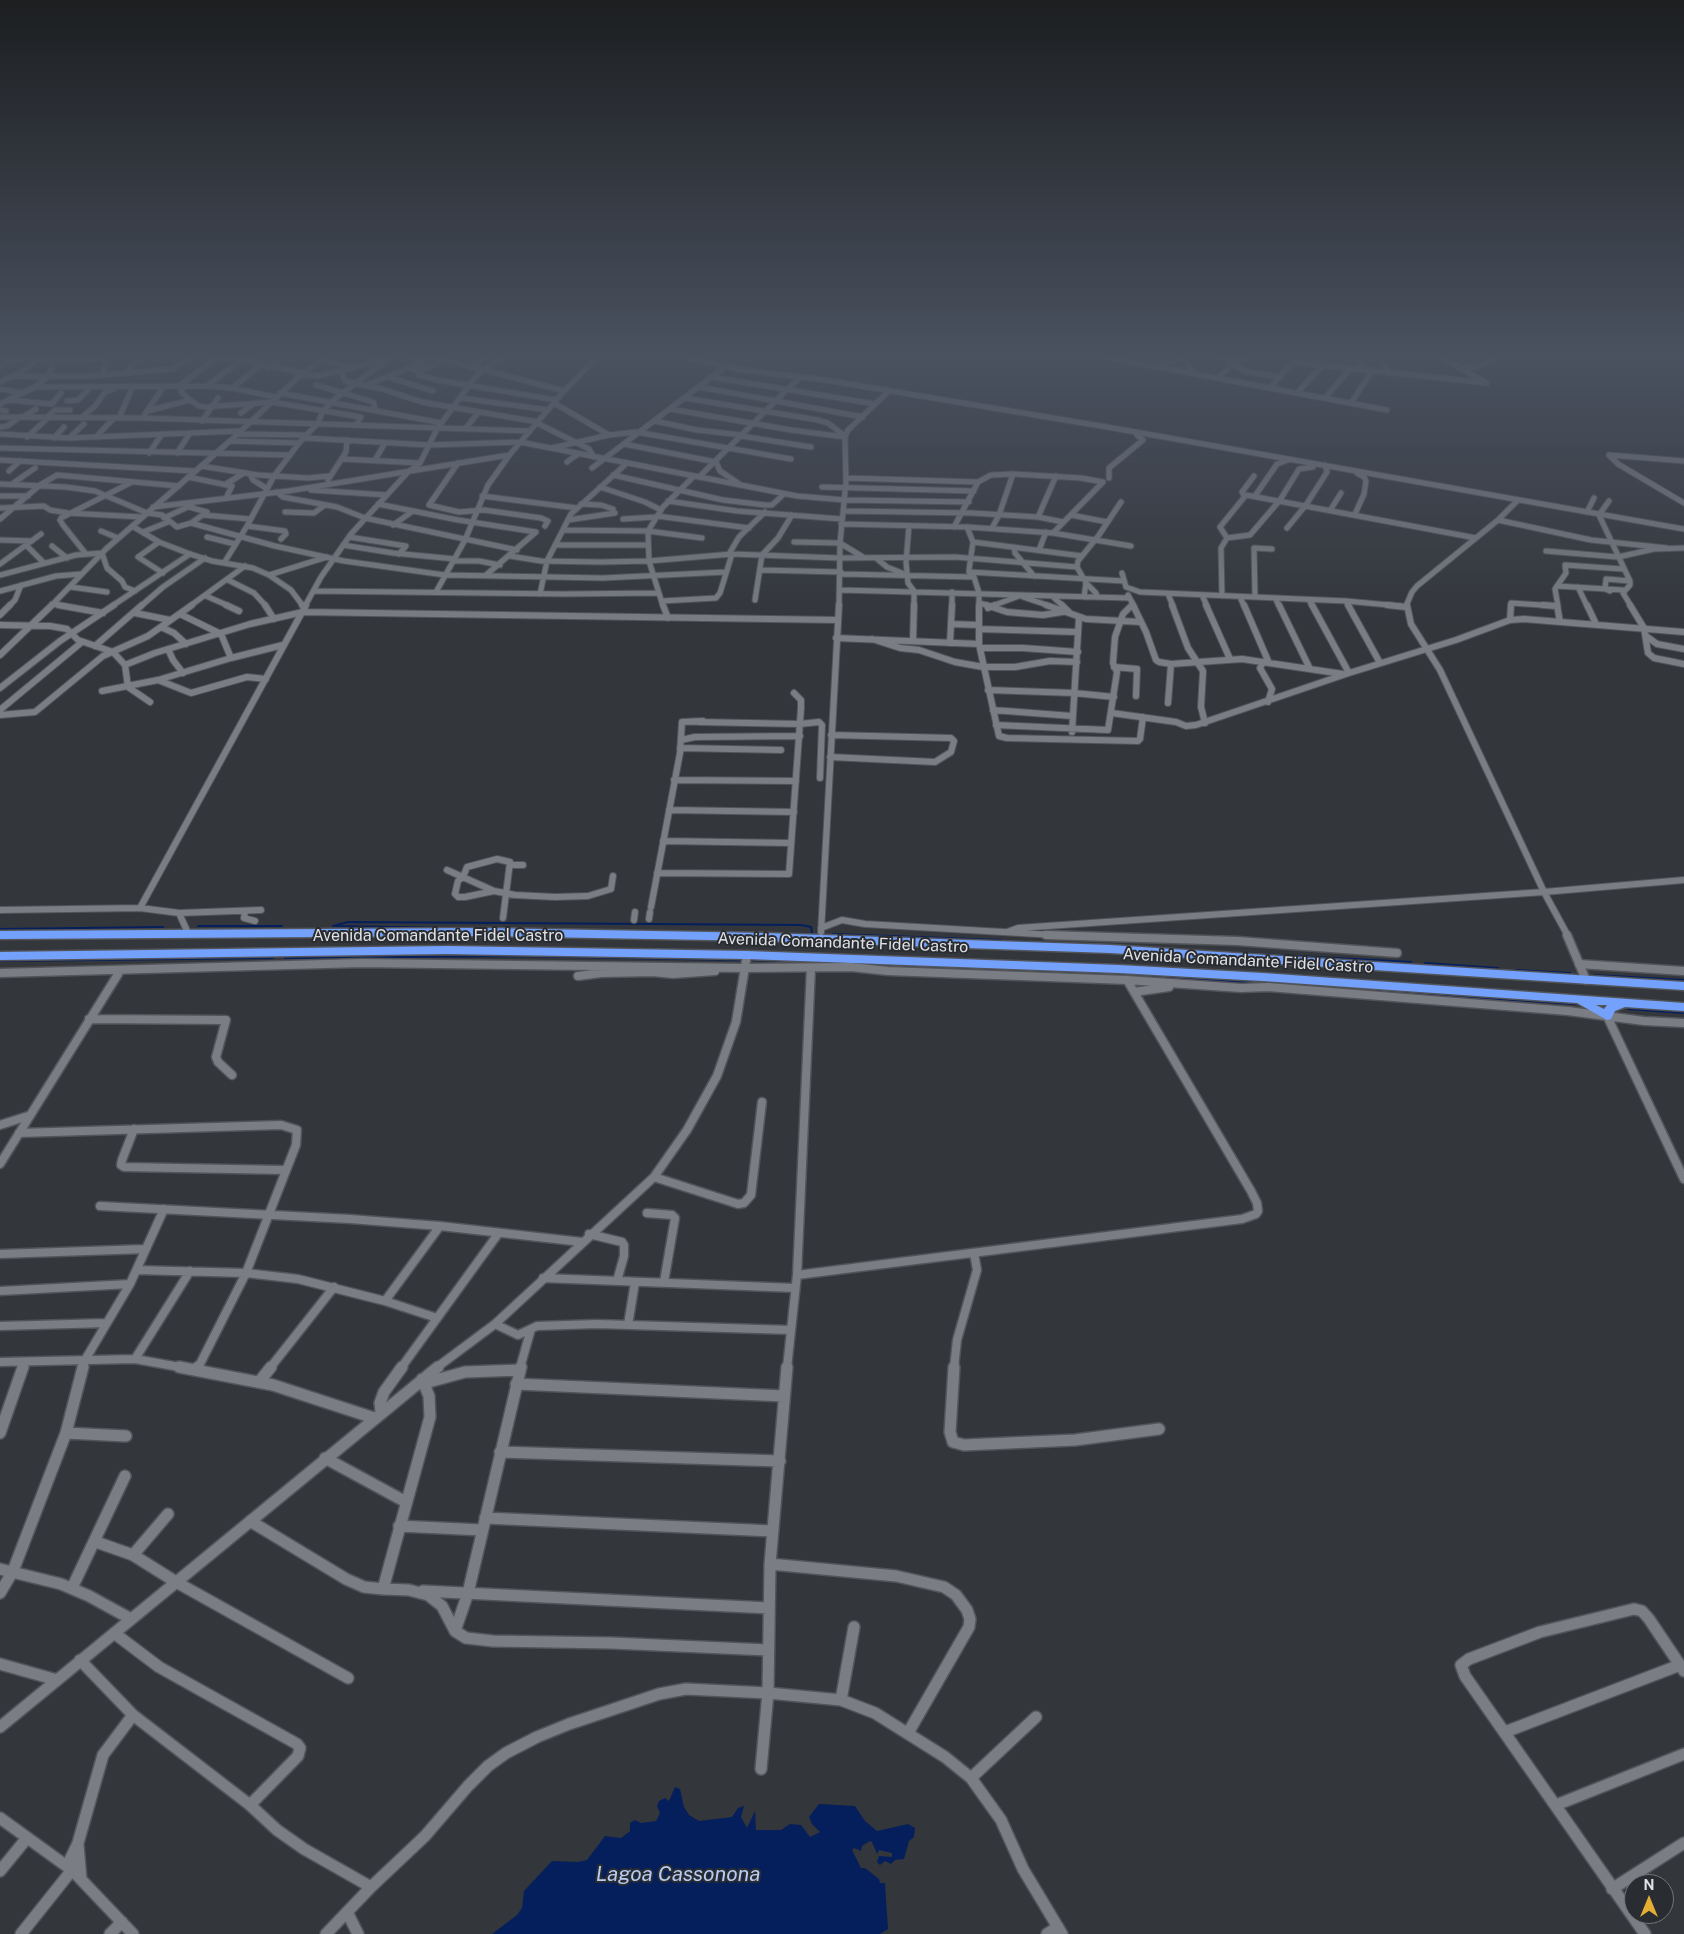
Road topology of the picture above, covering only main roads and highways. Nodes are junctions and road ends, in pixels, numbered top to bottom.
1 (0, 935) edge
2 (0, 956) edge
3 (1684, 986) edge
4 (1573, 999) junction
5 (1626, 1003) junction
6 (1684, 1007) edge

1 - 3 highway, Avenida Comandante Fidel Castro
2 - 4 highway, Avenida Comandante Fidel Castro
4 - 5 highway, Avenida Comandante Fidel Castro
4 - 5 highway
5 - 6 highway, Avenida Comandante Fidel Castro

